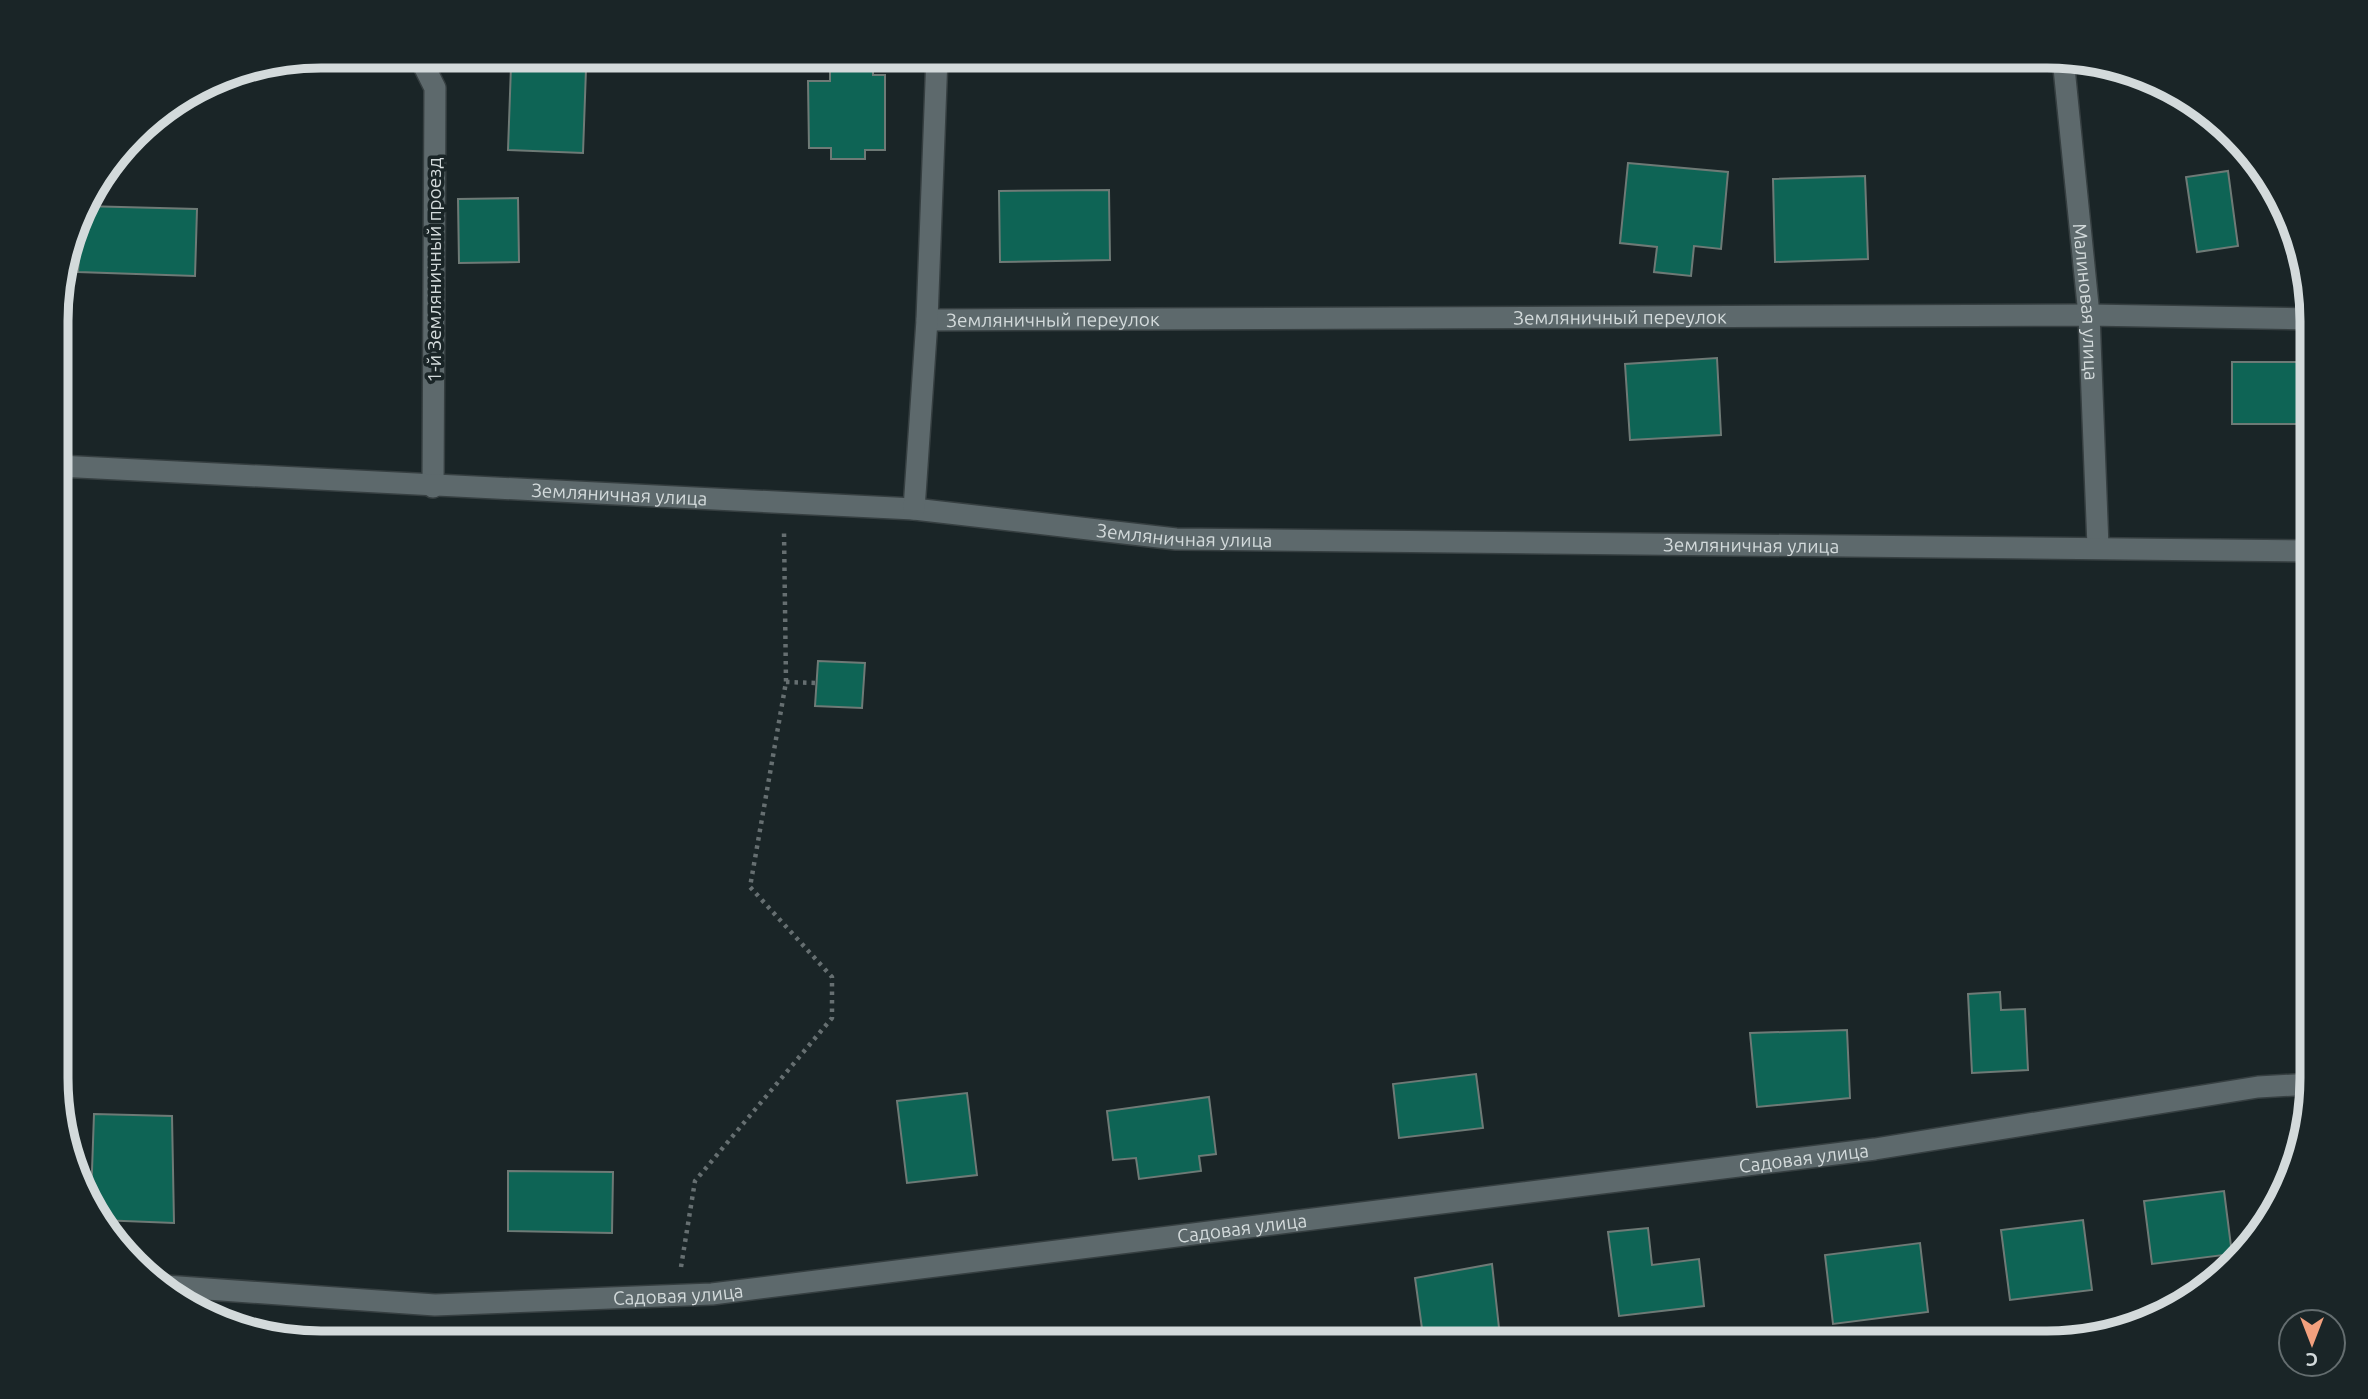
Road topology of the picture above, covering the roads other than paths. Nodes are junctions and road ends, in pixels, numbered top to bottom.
1 (425, 68) edge
2 (937, 68) edge
3 (2064, 69) edge
4 (2089, 315) junction
5 (2300, 319) edge
6 (927, 320) junction
7 (68, 467) edge
8 (433, 487) junction
9 (914, 509) junction
10 (2098, 547) junction
11 (2300, 551) edge
12 (2300, 1085) edge
13 (178, 1287) edge

1 - 8 street, 1-й Земляничный проезд
2 - 6 street
3 - 4 street, Малиновая улица
4 - 5 street, Земляничный переулок
4 - 6 street, Земляничный переулок
4 - 10 street, Малиновая улица
6 - 9 street
7 - 8 street, Земляничная улица
8 - 9 street, Земляничная улица
9 - 10 street, Земляничная улица
10 - 11 street, Земляничная улица
12 - 13 street, Садовая улица

